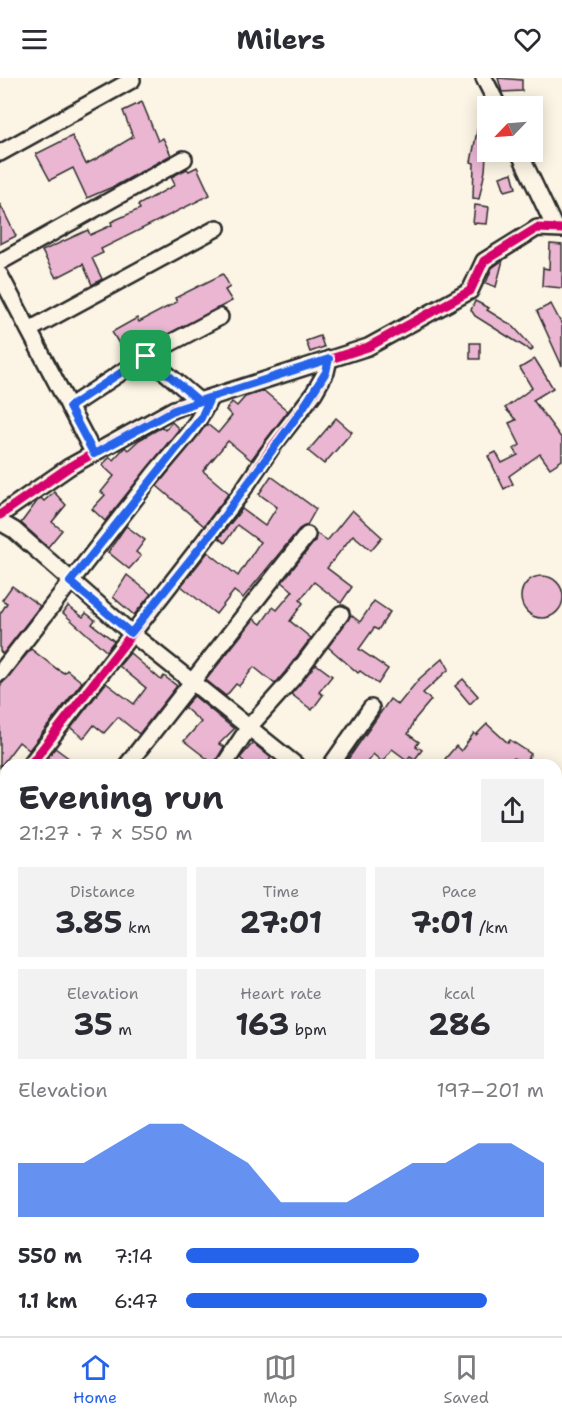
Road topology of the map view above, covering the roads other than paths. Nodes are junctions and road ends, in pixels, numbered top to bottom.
1 (484, 78) edge
2 (132, 80) dead end
3 (493, 96) edge
4 (0, 153) edge
5 (184, 159) dead end
6 (524, 162) edge
7 (217, 228) dead end
8 (559, 229) edge
9 (0, 262) edge
10 (0, 275) edge
11 (220, 317) dead end
12 (29, 330) junction
13 (146, 356) junction
14 (329, 359) junction
15 (204, 399) junction
16 (69, 407) junction
17 (94, 454) junction
18 (0, 515) edge
19 (0, 522) edge
20 (307, 535) dead end
21 (70, 582) junction
22 (341, 614) dead end
23 (131, 633) junction
24 (0, 674) edge
25 (192, 682) junction
26 (371, 708) dead end
27 (249, 727) junction
28 (35, 759) edge
29 (132, 759) edge
30 (228, 759) edge
31 (289, 759) edge
32 (335, 759) edge

1 - 3 street
2 - 4 street
5 - 9 street
6 - 8 street
7 - 12 street
8 - 14 street
10 - 12 street
11 - 13 street
12 - 16 street
13 - 15 street
13 - 16 street
14 - 15 street
14 - 23 street
15 - 17 street
15 - 21 street
16 - 17 street
17 - 18 street
19 - 21 street
20 - 25 street
21 - 23 street
21 - 24 street
22 - 27 street
23 - 25 street
23 - 28 street
25 - 27 street
25 - 29 street
26 - 32 street
27 - 30 street
27 - 31 street

